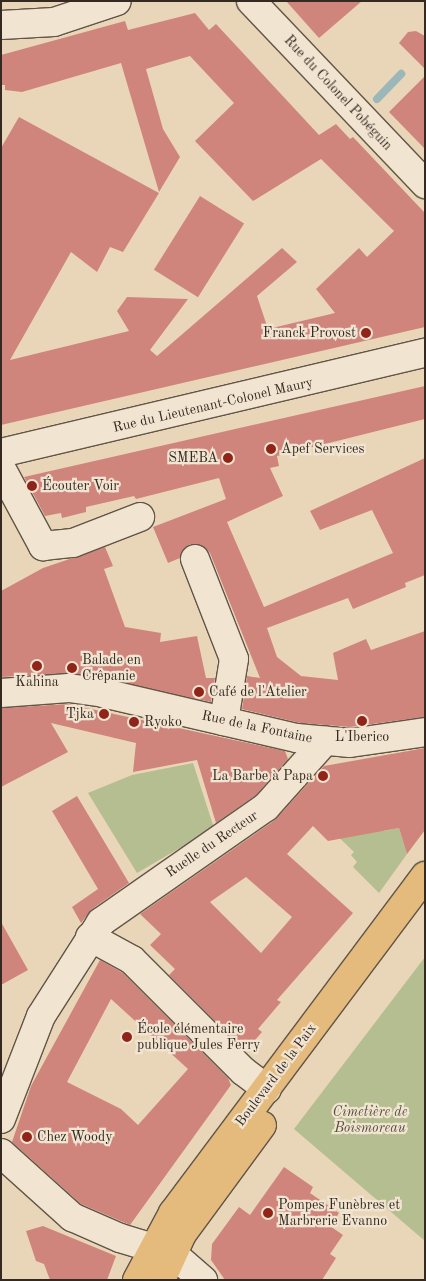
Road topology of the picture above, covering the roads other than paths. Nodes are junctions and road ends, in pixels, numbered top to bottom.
1 (117, 1) edge
2 (252, 1) edge
3 (1, 25) edge
4 (425, 184) edge
5 (425, 353) edge
6 (1, 453) edge
7 (1, 468) edge
8 (140, 517) dead end
9 (195, 560) dead end
10 (1, 693) edge
11 (224, 721) junction
12 (425, 732) edge
13 (325, 741) junction
14 (425, 876) edge
15 (425, 907) edge
16 (90, 938) junction
17 (267, 1089) junction
18 (1, 1120) edge
19 (1, 1153) edge
20 (163, 1251) junction
21 (137, 1280) edge
22 (161, 1280) edge
23 (203, 1280) edge

1 - 3 street
2 - 4 street, Rue du Colonel Pobéguin
5 - 6 street, Rue du Lieutenant-Colonel Maury
7 - 8 street
9 - 11 street
10 - 11 street, Rue de la Fontaine
11 - 13 street, Rue de la Fontaine
12 - 13 street, Rue de la Fontaine
13 - 16 street, Ruelle du Recteur
14 - 17 main road, Boulevard de la Paix
15 - 20 main road, Boulevard de la Paix
16 - 17 street
16 - 18 street, Ruelle du Recteur
17 - 20 main road, Boulevard de la Paix
19 - 20 street
20 - 21 main road, Boulevard de la Paix
20 - 22 main road, Boulevard de la Paix
20 - 23 street

